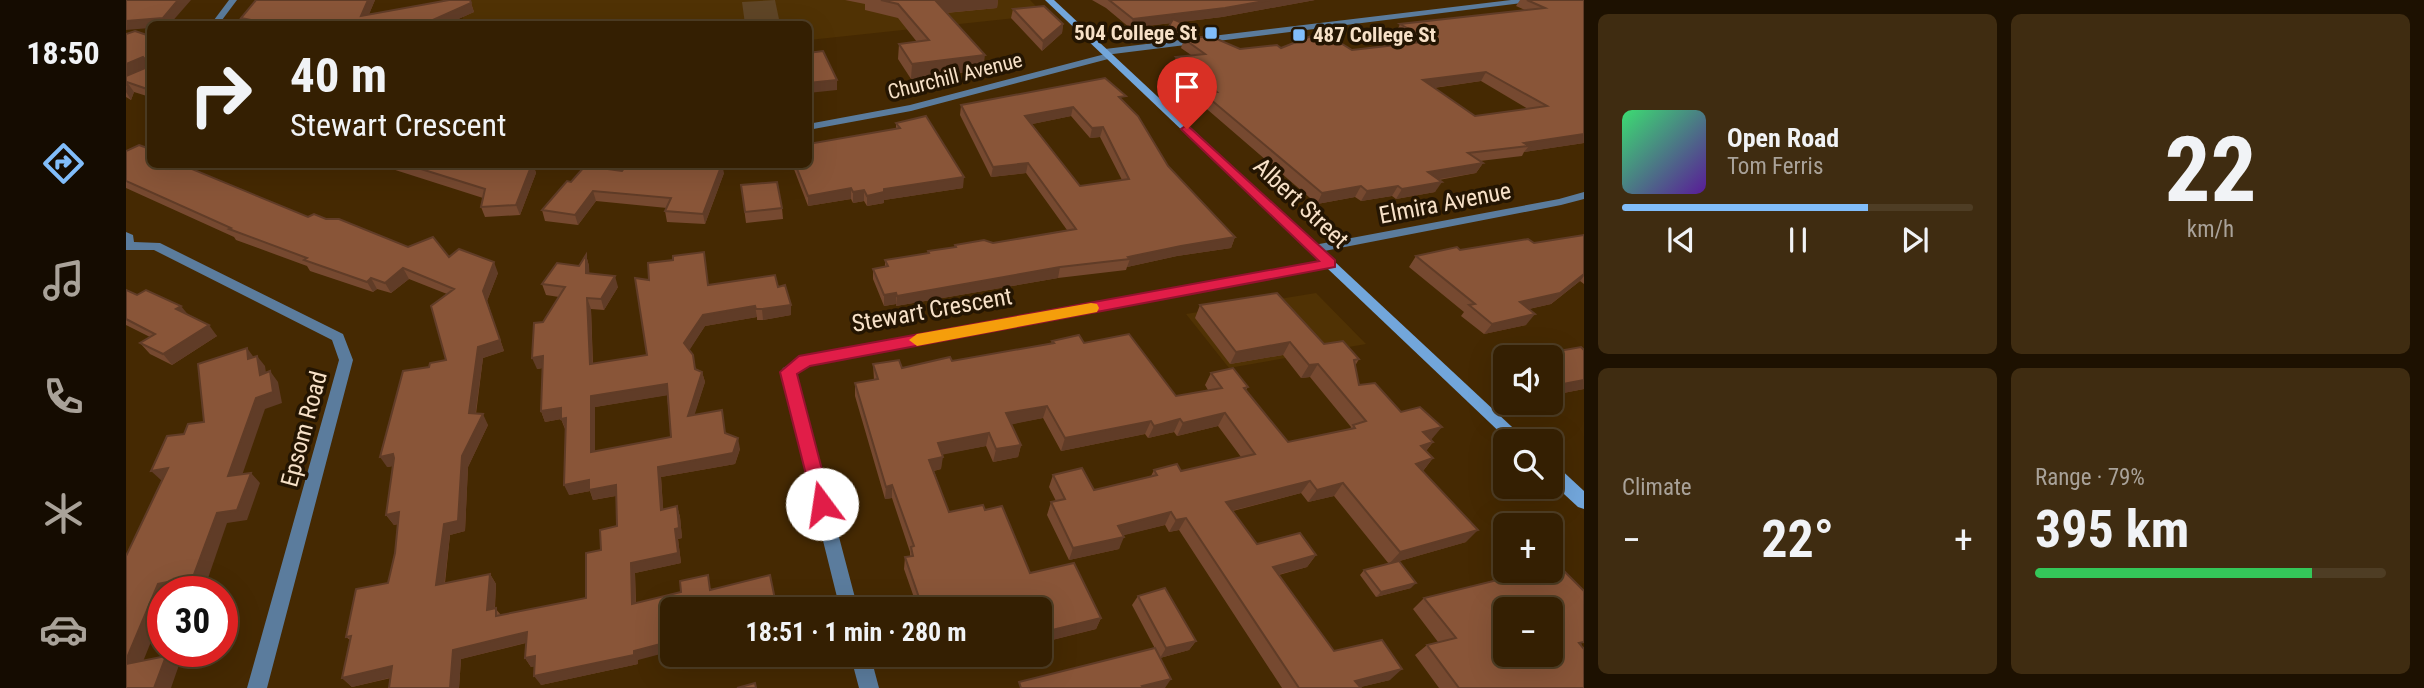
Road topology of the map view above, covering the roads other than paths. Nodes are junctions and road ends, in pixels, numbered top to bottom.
1 (233, 0) edge
2 (1049, 0) edge
3 (1531, 0) edge
4 (217, 21) edge
5 (1107, 54) junction
6 (812, 126) edge
7 (1584, 195) edge
8 (126, 236) edge
9 (126, 247) edge
10 (1314, 249) junction
11 (1330, 264) junction
12 (1506, 429) edge
13 (1563, 482) edge
14 (1584, 502) edge
15 (846, 597) edge
16 (863, 667) edge
17 (257, 688) edge
18 (869, 688) edge

1 - 4 street
2 - 5 main road, Albert Street
3 - 5 street, Churchill Avenue
5 - 6 street, Churchill Avenue
5 - 10 main road, Albert Street
7 - 10 street, Elmira Avenue
8 - 9 street, Epsom Road
9 - 17 street, Epsom Road
10 - 11 main road, Albert Street
11 - 12 main road, Albert Street
11 - 15 street, Stewart Crescent
13 - 14 main road
16 - 18 street

